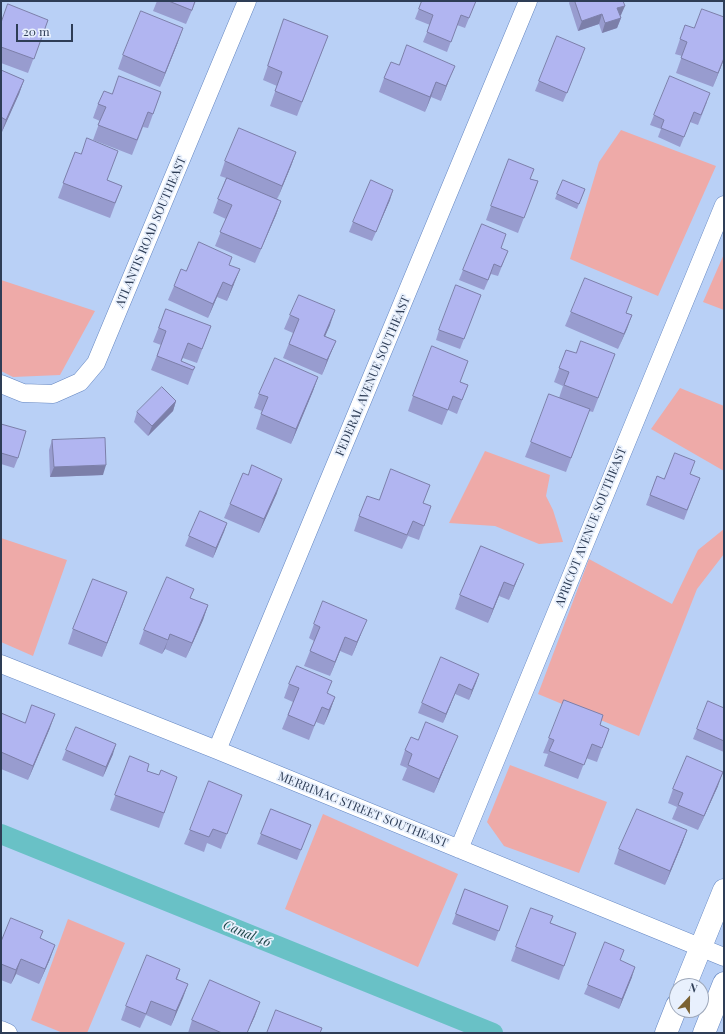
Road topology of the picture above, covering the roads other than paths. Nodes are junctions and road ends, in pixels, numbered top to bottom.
1 (247, 1) edge
2 (528, 1) edge
3 (724, 205) edge
4 (1, 384) edge
5 (1, 664) edge
6 (217, 750) junction
7 (459, 849) junction
8 (724, 890) edge
9 (700, 948) junction
10 (724, 957) edge
11 (688, 978) edge
12 (724, 983) edge
13 (672, 1018) edge
14 (1, 1030) edge
15 (8, 1033) edge
16 (666, 1033) edge
17 (704, 1033) edge

1 - 4 street, ATLANTIS ROAD SOUTHEAST
2 - 6 street, FEDERAL AVENUE SOUTHEAST
3 - 7 street, APRICOT AVENUE SOUTHEAST
5 - 6 street, MERRIMAC STREET SOUTHEAST
6 - 7 street, MERRIMAC STREET SOUTHEAST
7 - 9 street, MERRIMAC STREET SOUTHEAST
8 - 9 street
9 - 10 street, MERRIMAC STREET SOUTHEAST
9 - 11 street
12 - 17 street
13 - 16 street
14 - 15 street

